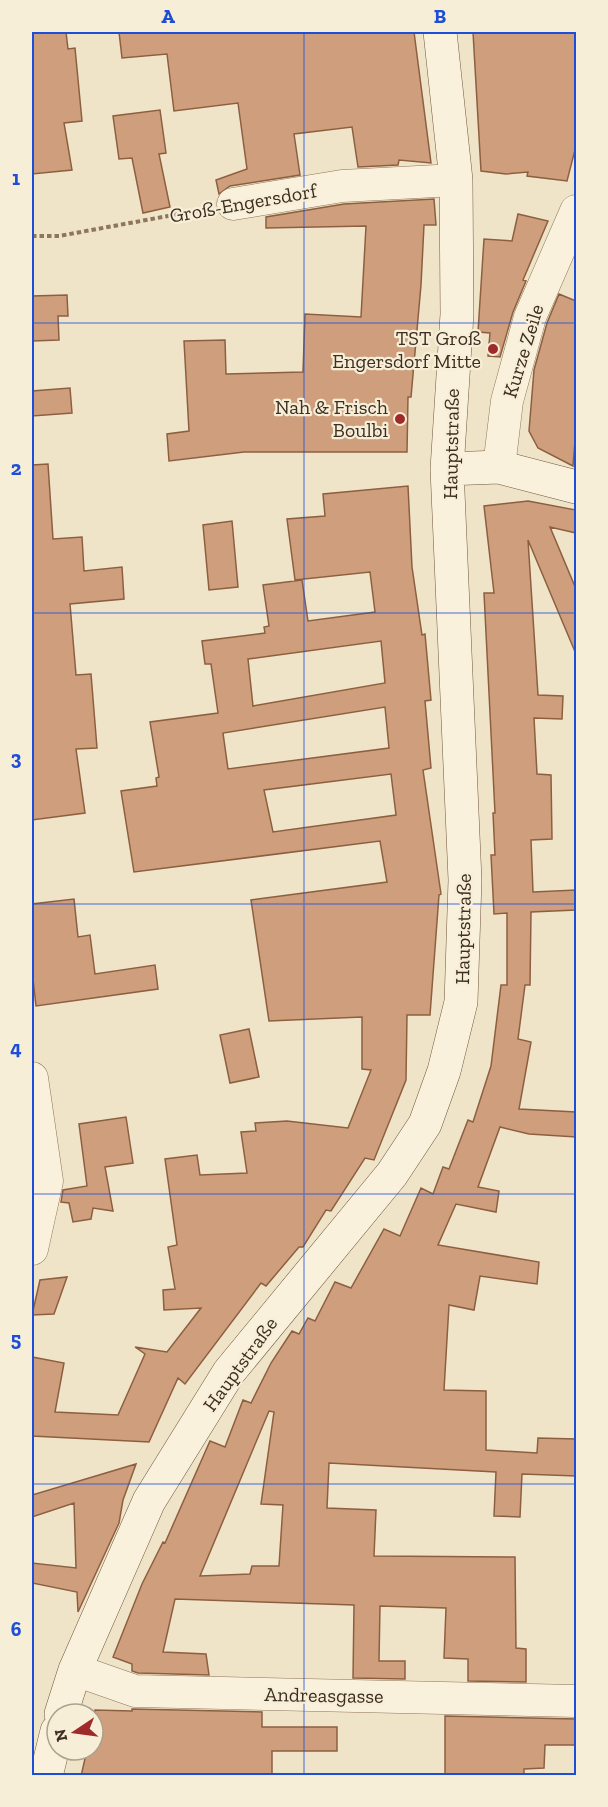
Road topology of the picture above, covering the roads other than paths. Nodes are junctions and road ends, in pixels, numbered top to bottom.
1 (440, 32) edge
2 (456, 180) junction
3 (233, 204) road end
4 (576, 211) edge
5 (570, 241) edge
6 (499, 467) junction
7 (447, 470) junction
8 (576, 487) edge
9 (32, 1078) edge
10 (32, 1249) edge
11 (75, 1670) junction
12 (576, 1701) edge
13 (65, 1702) edge
14 (32, 1764) edge
15 (44, 1776) edge

1 - 2 main road, Hauptstraße
2 - 3 street, Groß-Engersdorf
2 - 7 main road, Hauptstraße
4 - 5 street, Kurze Zeile
5 - 6 street, Kurze Zeile
6 - 7 main road
6 - 8 main road
7 - 11 main road, Hauptstraße
9 - 10 street
11 - 12 street, Andreasgasse
11 - 13 main road, Hauptstraße
14 - 15 street

